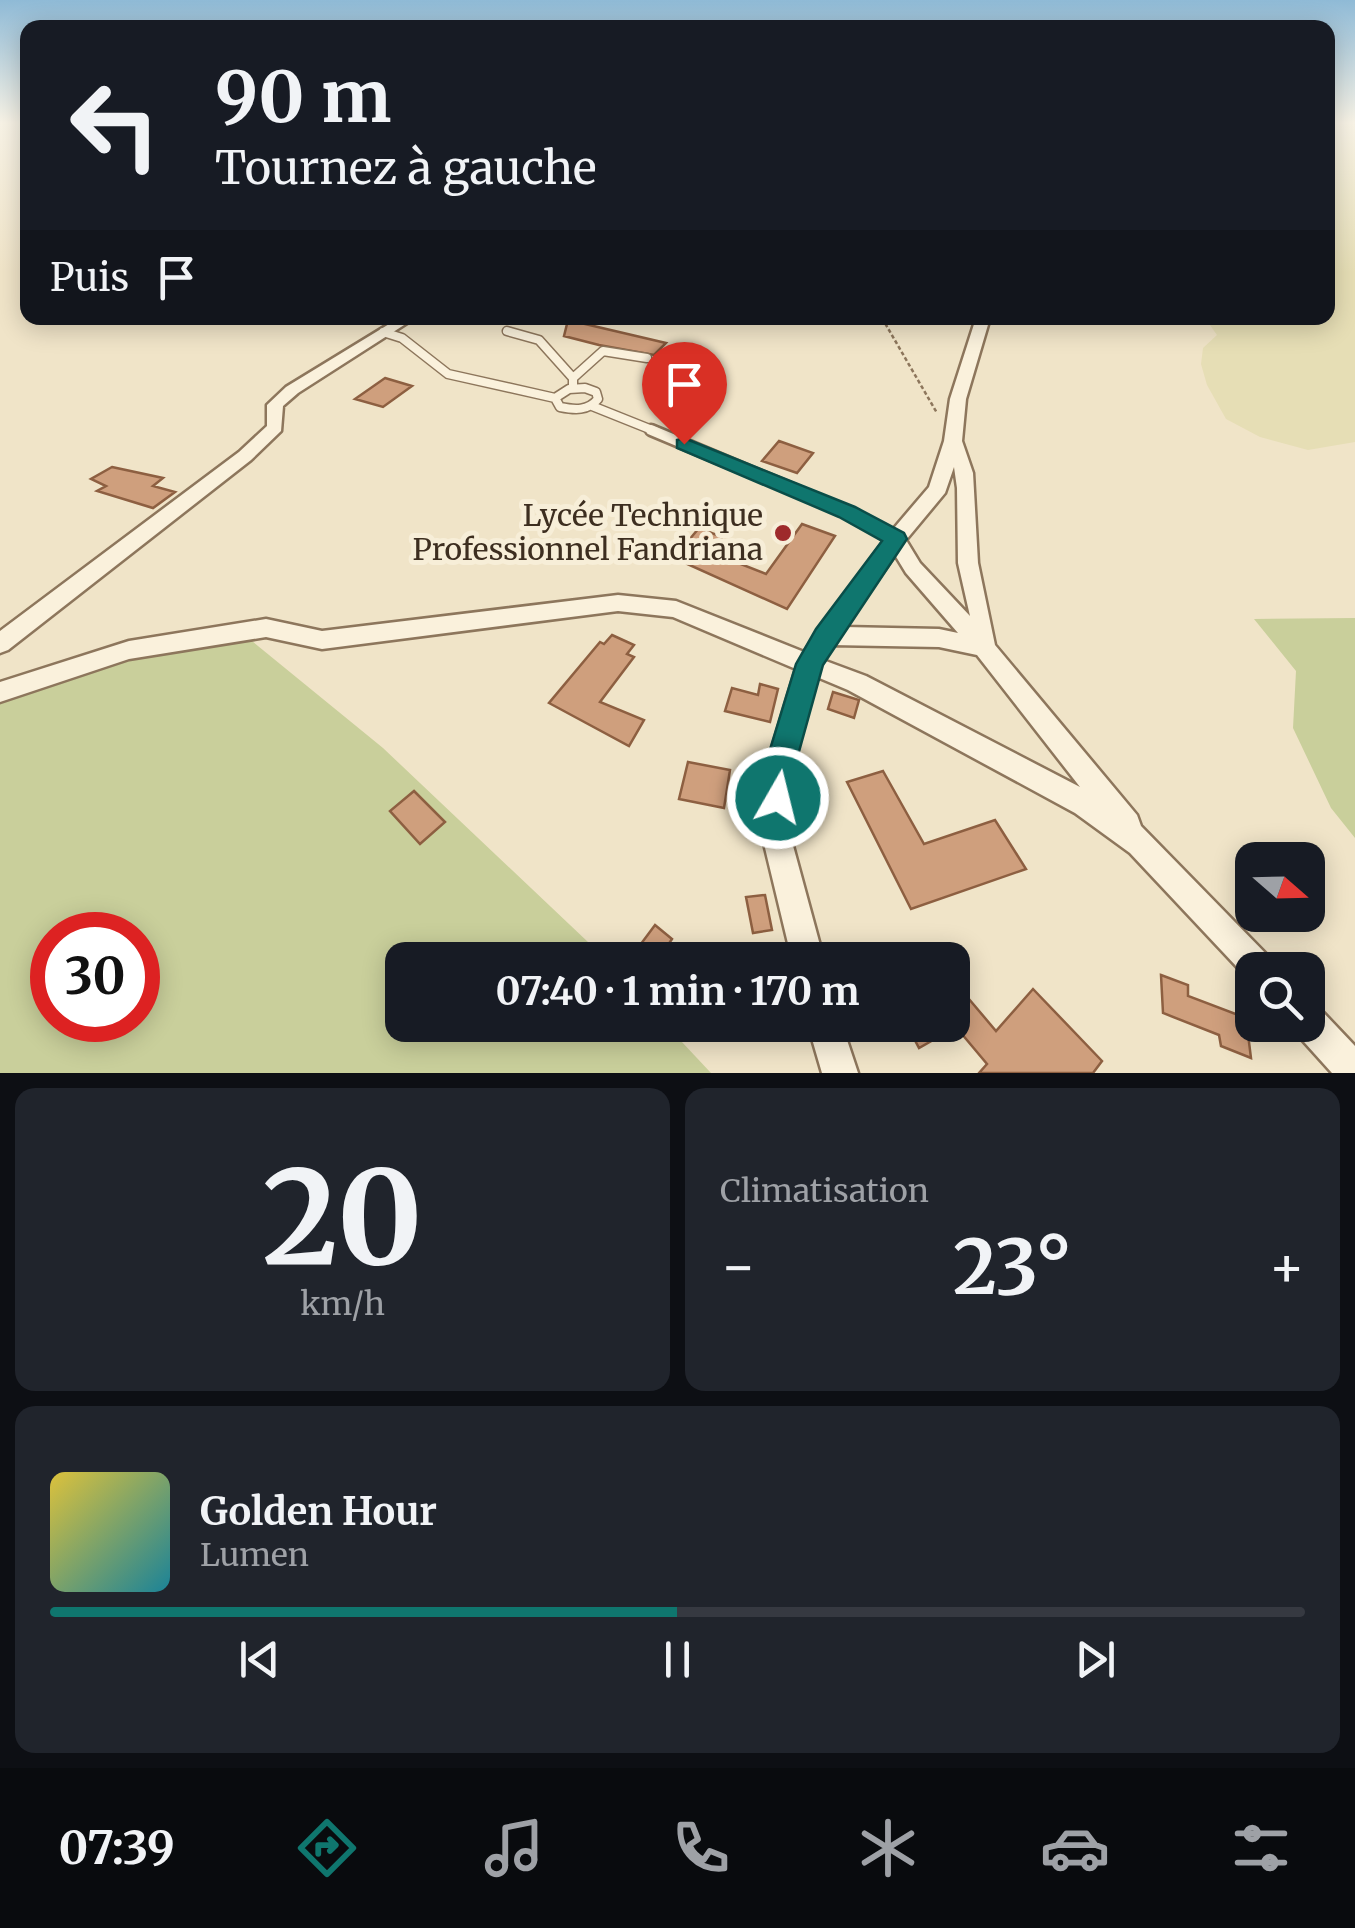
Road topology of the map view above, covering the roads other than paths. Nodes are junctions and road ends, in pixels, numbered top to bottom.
1 (396, 325) edge
2 (981, 325) edge
3 (507, 331) dead end
4 (384, 332) junction
5 (647, 358) dead end
6 (573, 382) junction
7 (556, 398) junction
8 (592, 406) junction
9 (953, 441) junction
10 (896, 539) junction
11 (825, 636) junction
12 (0, 644) edge
13 (984, 647) junction
14 (810, 664) junction
15 (0, 692) edge
16 (1140, 842) junction
17 (803, 942) edge
18 (1243, 952) edge
19 (1325, 1039) edge
20 (830, 1042) edge
21 (1355, 1072) edge
22 (840, 1073) edge

1 - 4 street
2 - 9 street
3 - 6 lane
4 - 7 lane
4 - 12 street
5 - 6 lane
6 - 7 lane
6 - 8 lane
7 - 8 lane
8 - 10 lane
9 - 10 street
9 - 13 street
10 - 11 street
10 - 13 street
11 - 13 street
11 - 14 street
13 - 16 street
14 - 15 street
14 - 16 street
14 - 17 street
16 - 18 street
19 - 21 street
20 - 22 street

